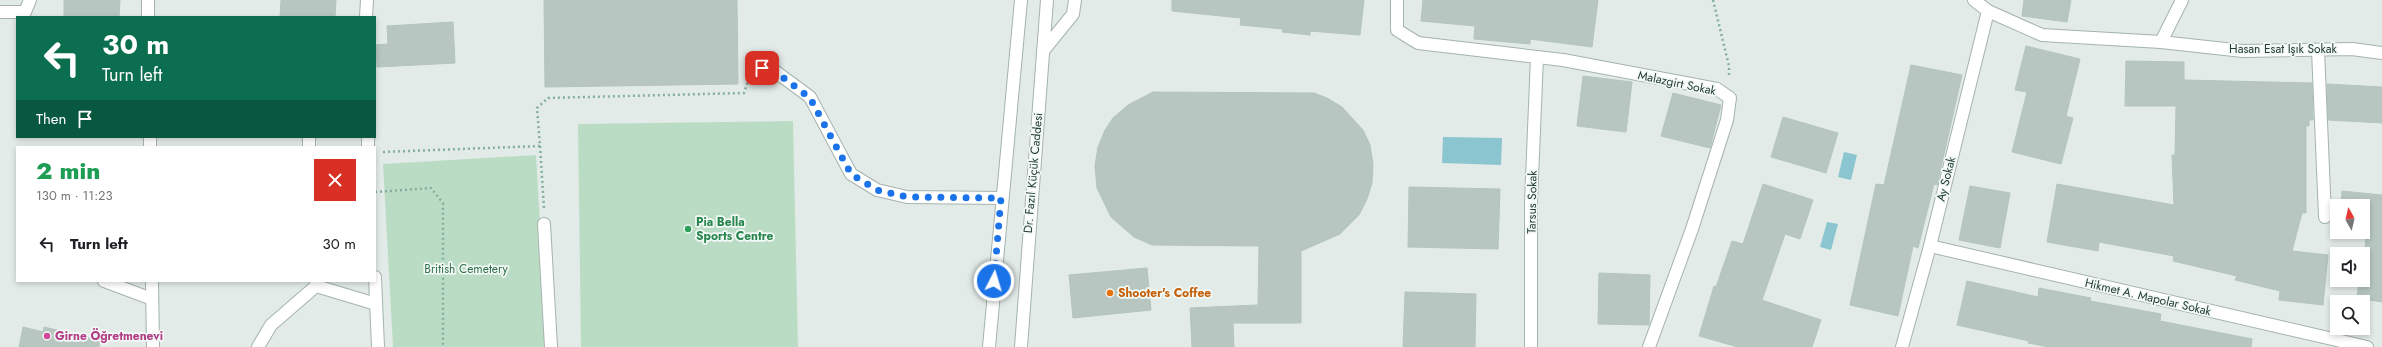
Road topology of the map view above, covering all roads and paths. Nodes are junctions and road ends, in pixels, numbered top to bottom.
1 (30, 0) edge
2 (148, 0) edge
3 (367, 0) edge
4 (1021, 0) edge
5 (1047, 0) edge
6 (1075, 0) edge
7 (1397, 0) edge
8 (1713, 0) edge
9 (1974, 0) edge
10 (2182, 0) edge
11 (1988, 11) junction
12 (0, 12) edge
13 (148, 16) edge
14 (366, 16) edge
15 (2161, 42) junction
16 (2318, 50) junction
17 (1043, 51) junction
18 (2382, 53) edge
19 (1537, 57) junction
20 (752, 66) joint
21 (1730, 98) junction
22 (540, 146) junction
23 (376, 152) edge
24 (376, 192) edge
25 (1001, 198) junction
26 (2325, 217) dead end
27 (544, 224) joint
28 (1930, 246) junction
29 (107, 282) edge
30 (152, 282) edge
31 (375, 282) edge
32 (316, 284) edge
33 (152, 299) junction
34 (376, 304) junction
35 (153, 347) edge
36 (258, 347) edge
37 (378, 347) edge
38 (443, 347) edge
39 (551, 347) edge
40 (989, 347) edge
41 (1021, 347) edge
42 (1531, 347) edge
43 (1649, 347) edge
44 (1902, 347) edge
45 (2366, 347) edge

1 - 12 street
2 - 13 street
3 - 14 street
4 - 25 street
5 - 17 street, Dr. Fazıl Küçük Caddesi
6 - 17 street
7 - 19 street, Malazgirt Sokak
8 - 21 path
9 - 11 street, Hasan Esat Işık Sokak
10 - 15 street
11 - 15 street, Hasan Esat Işık Sokak
11 - 28 street, Ay Sokak
15 - 16 street, Hasan Esat Işık Sokak
16 - 18 street, Hasan Esat Işık Sokak
16 - 26 street
17 - 41 street, Dr. Fazıl Küçük Caddesi
19 - 21 street, Malazgirt Sokak
19 - 42 street, Tarsus Sokak
20 - 22 path
20 - 25 street
21 - 43 street, Malazgirt Sokak
22 - 23 path
22 - 27 path
24 - 38 path
25 - 40 street
27 - 39 street
28 - 44 street, Ay Sokak
28 - 45 street, Hikmet A. Mapolar Sokak
29 - 33 street
30 - 33 street
31 - 34 street
32 - 34 street
32 - 36 street
33 - 35 street
34 - 37 street

